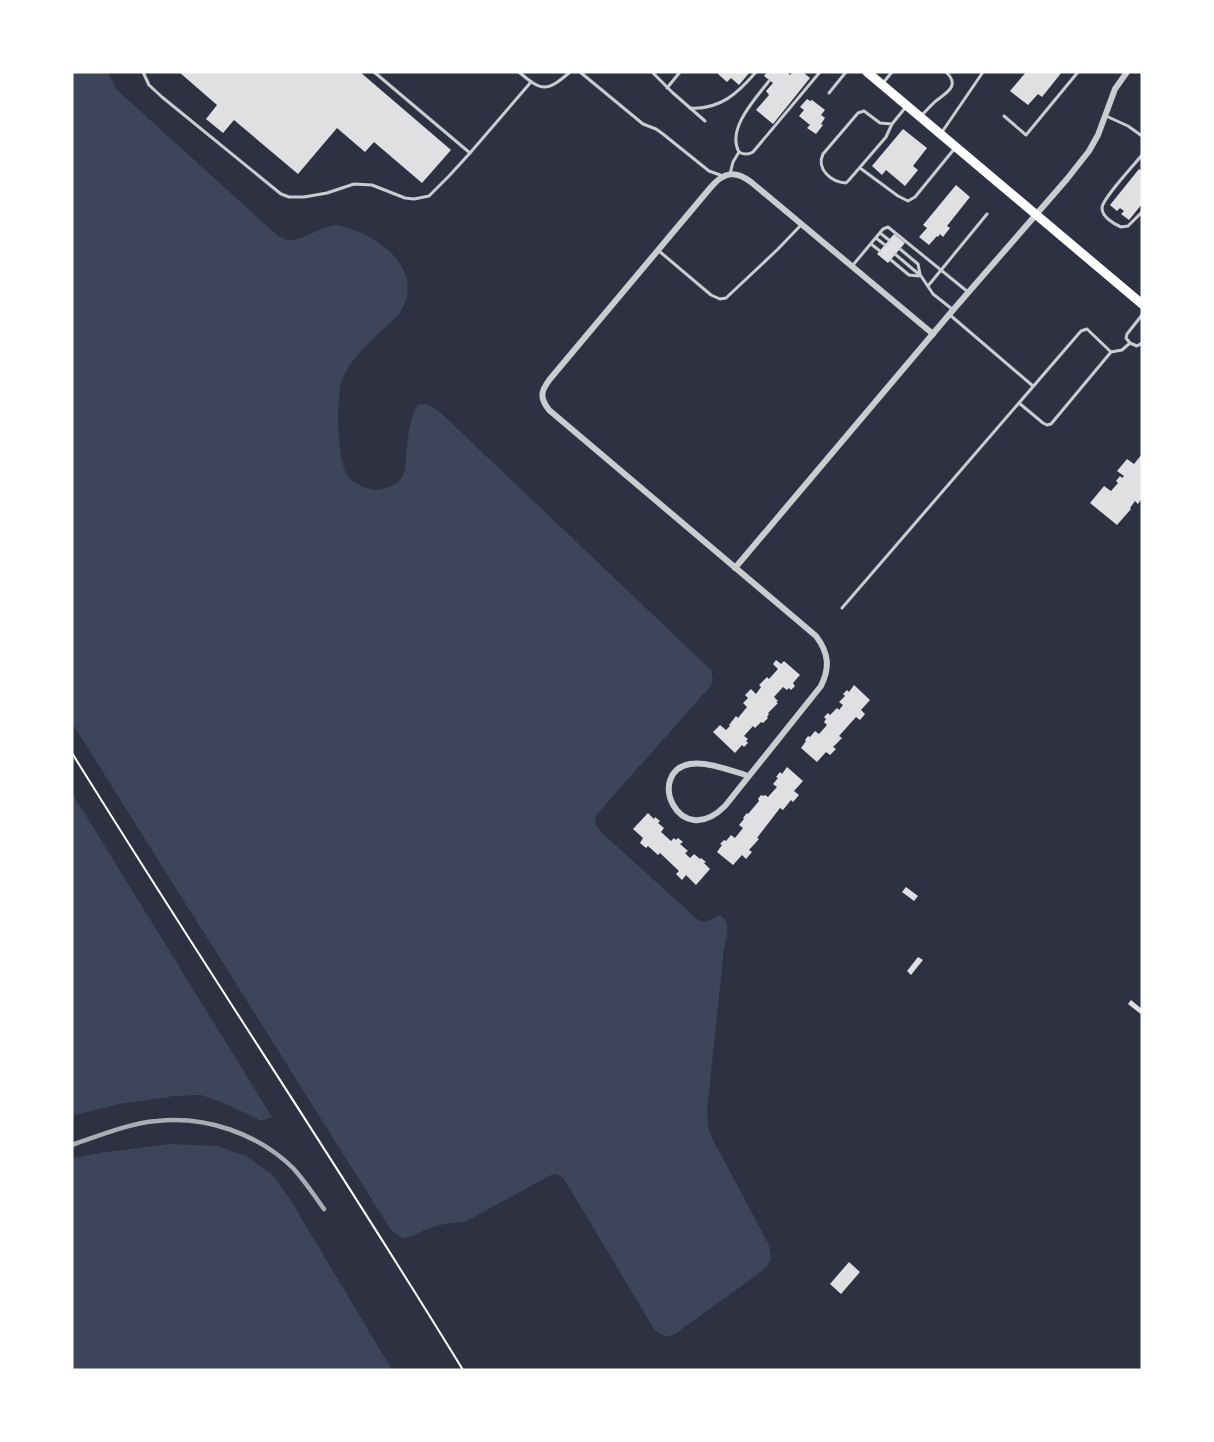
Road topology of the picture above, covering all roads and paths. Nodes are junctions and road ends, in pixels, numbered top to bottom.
1 (143, 72) edge
2 (374, 72) edge
3 (519, 72) edge
4 (570, 72) edge
5 (580, 72) edge
6 (652, 72) edge
7 (680, 72) edge
8 (756, 72) edge
9 (820, 72) edge
10 (846, 72) edge
11 (867, 72) edge
12 (892, 72) edge
13 (946, 72) edge
14 (983, 72) edge
15 (1078, 72) edge
16 (1127, 72) edge
17 (770, 81) dead end
18 (531, 82) junction
19 (882, 84) junction
20 (667, 88) junction
21 (829, 93) dead end
22 (907, 105) junction
23 (690, 108) junction
24 (1004, 116) dead end
25 (1106, 116) junction
26 (921, 117) junction
27 (705, 121) dead end
28 (892, 124) junction
29 (940, 133) junction
30 (1142, 136) edge
31 (956, 147) junction
32 (739, 152) junction
33 (470, 153) junction
34 (1142, 155) edge
35 (860, 168) junction
36 (727, 175) junction
37 (1142, 212) edge
38 (987, 214) dead end
39 (1036, 214) junction
40 (802, 225) junction
41 (880, 232) junction
42 (876, 238) junction
43 (889, 240) dead end
44 (871, 244) junction
45 (885, 245) dead end
46 (900, 249) dead end
47 (657, 250) junction
48 (880, 251) dead end
49 (896, 254) dead end
50 (891, 260) dead end
51 (852, 267) junction
52 (941, 270) junction
53 (921, 276) junction
54 (928, 286) junction
55 (969, 292) junction
56 (1142, 304) edge
57 (951, 312) junction
58 (1142, 315) edge
59 (933, 334) junction
60 (1130, 343) junction
61 (1142, 343) edge
62 (1112, 352) junction
63 (1033, 386) junction
64 (1019, 403) junction
65 (735, 568) junction
66 (842, 608) dead end
67 (72, 753) edge
68 (749, 776) junction
69 (463, 1370) edge

1 - 33 lane
2 - 33 lane
3 - 18 lane
4 - 18 lane
5 - 36 lane
6 - 20 lane
7 - 20 lane
8 - 23 lane
9 - 32 lane
10 - 21 lane
11 - 19 main road
12 - 19 lane
13 - 26 lane
14 - 29 lane
15 - 24 lane
16 - 25 street
17 - 32 lane
18 - 33 lane
19 - 22 main road
20 - 23 lane
22 - 26 main road
22 - 28 lane
23 - 27 lane
25 - 30 lane
25 - 39 street
26 - 29 main road
28 - 35 lane
28 - 35 lane
29 - 31 main road
31 - 35 lane
31 - 39 main road
32 - 36 lane
34 - 37 lane
36 - 40 street
36 - 47 street
38 - 52 lane
39 - 55 street
39 - 56 main road
40 - 47 lane
40 - 51 street
41 - 42 lane
41 - 43 lane
41 - 52 lane
42 - 44 lane
42 - 45 lane
44 - 48 lane
44 - 51 lane
46 - 53 lane
47 - 65 street
49 - 53 lane
50 - 53 lane
51 - 59 street
52 - 54 lane
52 - 55 lane
53 - 54 lane
54 - 57 lane
55 - 57 street
57 - 59 street
57 - 63 lane
58 - 60 lane
59 - 65 street
60 - 61 lane
60 - 62 lane
62 - 63 lane
62 - 64 lane
63 - 64 lane
64 - 66 lane
65 - 68 street
67 - 69 path
68 - 68 street

